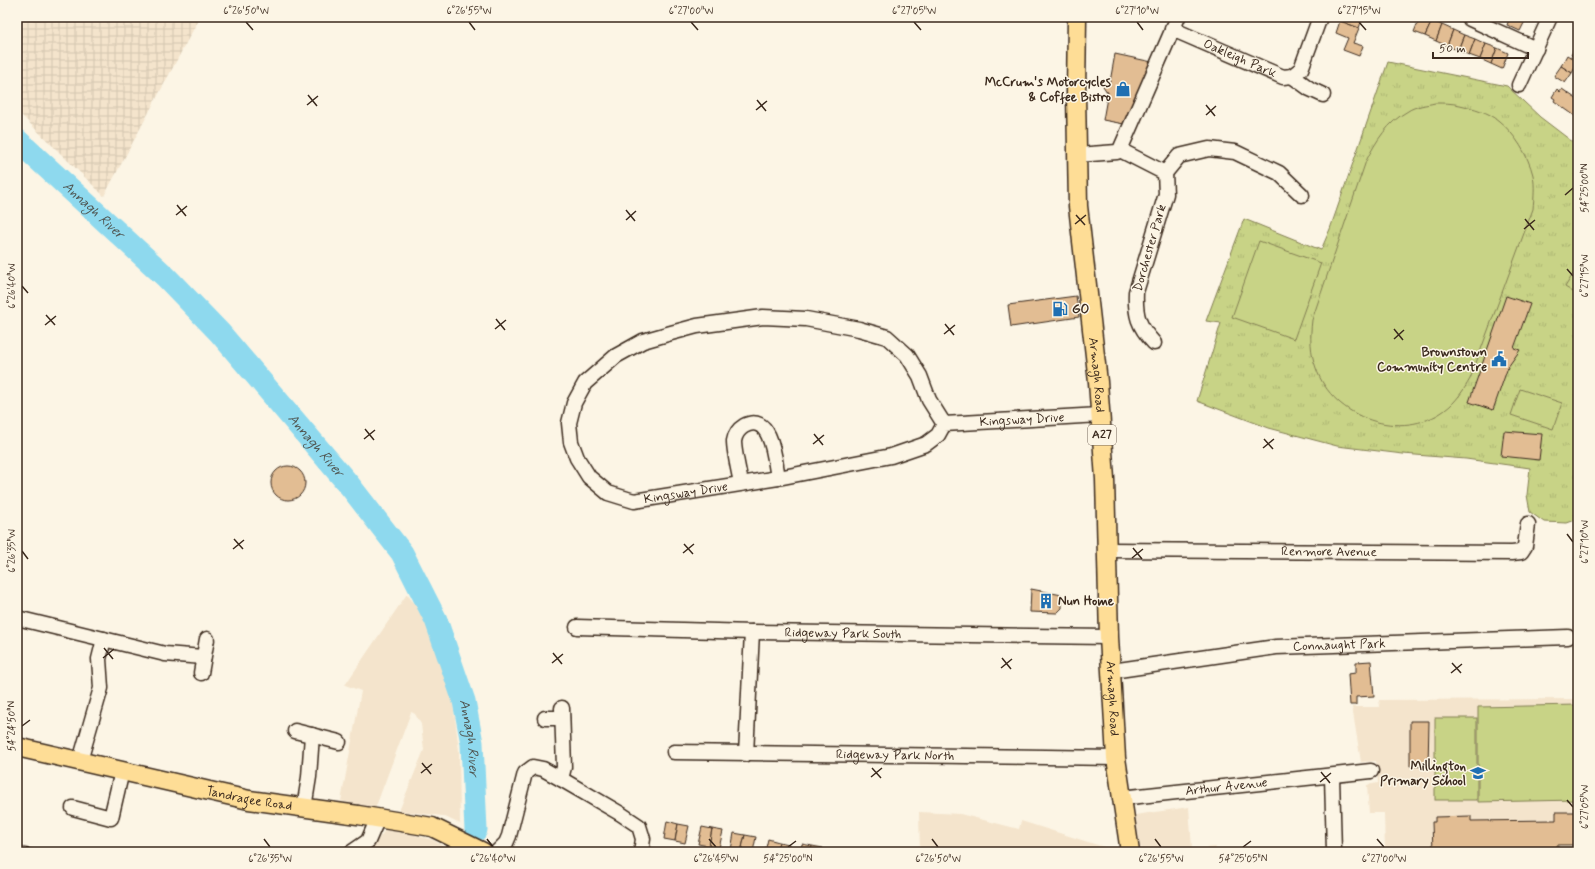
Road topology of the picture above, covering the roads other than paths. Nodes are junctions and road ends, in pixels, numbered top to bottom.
1 (1077, 17) edge
2 (1320, 17) edge
3 (1471, 17) edge
4 (1550, 17) edge
5 (1175, 23) edge
6 (1536, 49) junction
7 (1292, 76) junction
8 (1519, 85) dead end
9 (1323, 95) dead end
10 (1120, 150) junction
11 (1077, 155) junction
12 (1165, 173) junction
13 (1302, 195) dead end
14 (1154, 343) dead end
15 (1100, 415) junction
16 (944, 424) junction
17 (778, 478) junction
18 (741, 483) junction
19 (1528, 524) dead end
20 (1107, 550) junction
21 (17, 618) edge
22 (577, 627) dead end
23 (752, 632) junction
24 (1109, 637) junction
25 (1568, 637) dead end
26 (104, 639) junction
27 (207, 639) dead end
28 (203, 657) junction
29 (1112, 671) junction
30 (201, 673) dead end
31 (545, 718) dead end
32 (296, 731) dead end
33 (312, 735) junction
34 (339, 742) dead end
35 (17, 747) edge
36 (674, 752) dead end
37 (746, 754) junction
38 (1116, 758) junction
39 (80, 761) junction
40 (122, 771) junction
41 (1371, 771) dead end
42 (1332, 776) junction
43 (561, 779) junction
44 (1121, 798) junction
45 (73, 808) dead end
46 (304, 808) junction
47 (378, 818) junction
48 (486, 851) edge
49 (645, 851) edge
50 (352, 852) edge
51 (1130, 852) edge
52 (1334, 852) edge

1 - 11 main road, Armagh Road / A27
2 - 7 street, Oakleigh Park
3 - 6 street
4 - 6 street
5 - 7 street, Oakleigh Park
5 - 10 street
6 - 8 street
7 - 9 street
10 - 11 street
10 - 12 street
11 - 15 main road, Armagh Road / A27
12 - 13 street
12 - 14 street, Dorchester Park
15 - 16 street, Kingsway Drive
15 - 20 main road, Armagh Road / A27
16 - 17 street, Kingsway Drive
16 - 18 street, Kingsway Drive
17 - 18 street, Kingsway Drive
17 - 18 street
19 - 20 street, Renmore Avenue
20 - 24 main road, Armagh Road / A27
21 - 26 street
22 - 23 street, Ridgeway Park South
23 - 24 street, Ridgeway Park South
23 - 37 street
24 - 29 main road, Armagh Road / A27
25 - 29 street, Connaught Park
26 - 28 street
26 - 39 street
27 - 28 street
28 - 30 street
29 - 38 main road, Armagh Road / A27
31 - 43 street
32 - 33 street
33 - 34 street
33 - 46 street
35 - 39 main road, Tandragee Road
36 - 37 street, Ridgeway Park North
37 - 38 street, Ridgeway Park North
38 - 44 main road, Armagh Road / A27
39 - 40 main road, Tandragee Road
40 - 45 street
40 - 46 main road, Tandragee Road
41 - 42 street, Arthur Avenue
42 - 44 street, Arthur Avenue
42 - 52 street
43 - 48 street
43 - 49 street
44 - 51 main road, Armagh Road / A27
46 - 47 main road, Tandragee Road
47 - 48 main road, Tandragee Road
47 - 50 street

